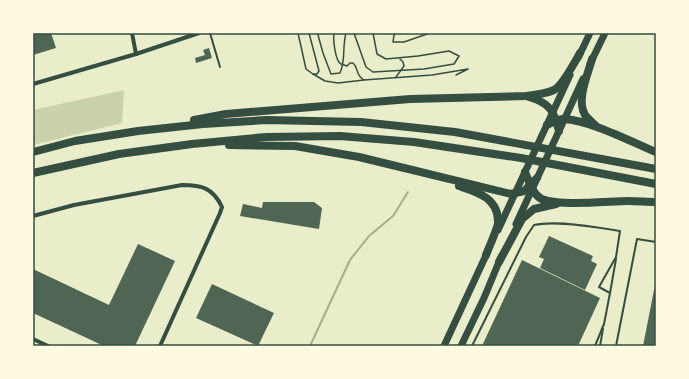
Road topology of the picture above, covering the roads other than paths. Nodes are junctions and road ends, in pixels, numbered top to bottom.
1 (132, 33) edge
2 (198, 33) edge
3 (210, 33) edge
4 (590, 33) edge
5 (605, 33) edge
6 (580, 53) junction
7 (136, 54) junction
8 (592, 59) junction
9 (220, 67) dead end
10 (33, 84) edge
11 (526, 96) junction
12 (553, 112) junction
13 (561, 120) junction
14 (547, 126) junction
15 (600, 129) junction
16 (138, 131) junction
17 (559, 131) joint
18 (192, 144) junction
19 (33, 152) edge
20 (656, 152) edge
21 (405, 168) junction
22 (656, 169) edge
23 (525, 172) junction
24 (33, 173) edge
25 (537, 178) joint
26 (656, 184) edge
27 (532, 187) junction
28 (515, 193) junction
29 (565, 202) junction
30 (656, 202) edge
31 (33, 216) edge
32 (656, 242) edge
33 (486, 255) junction
34 (616, 257) junction
35 (499, 262) junction
36 (610, 293) junction
37 (604, 324) junction
38 (33, 339) edge
39 (48, 346) edge
40 (160, 346) edge
41 (444, 346) edge
42 (461, 346) edge
43 (472, 346) edge
44 (595, 346) edge
45 (600, 346) edge
46 (616, 346) edge

1 - 7 street
2 - 7 street
3 - 9 lane
4 - 6 highway
5 - 8 highway
6 - 11 highway
6 - 12 highway
7 - 10 street
8 - 13 highway
8 - 15 highway
11 - 12 highway
11 - 16 highway
12 - 13 highway
12 - 14 highway
13 - 14 highway
13 - 15 highway
13 - 17 highway
14 - 23 highway
15 - 20 highway
16 - 19 highway
16 - 22 highway
17 - 25 highway
18 - 21 highway
18 - 24 highway
18 - 26 highway
21 - 28 highway
21 - 33 highway
23 - 27 highway
23 - 28 highway
25 - 27 highway
27 - 28 highway
27 - 29 highway
27 - 35 highway
28 - 33 highway
29 - 30 highway
29 - 35 highway
31 - 40 street
32 - 46 lane
33 - 41 highway
34 - 36 lane
34 - 36 lane
34 - 43 lane
35 - 42 highway
36 - 37 lane
37 - 44 lane
37 - 45 lane
38 - 39 street

